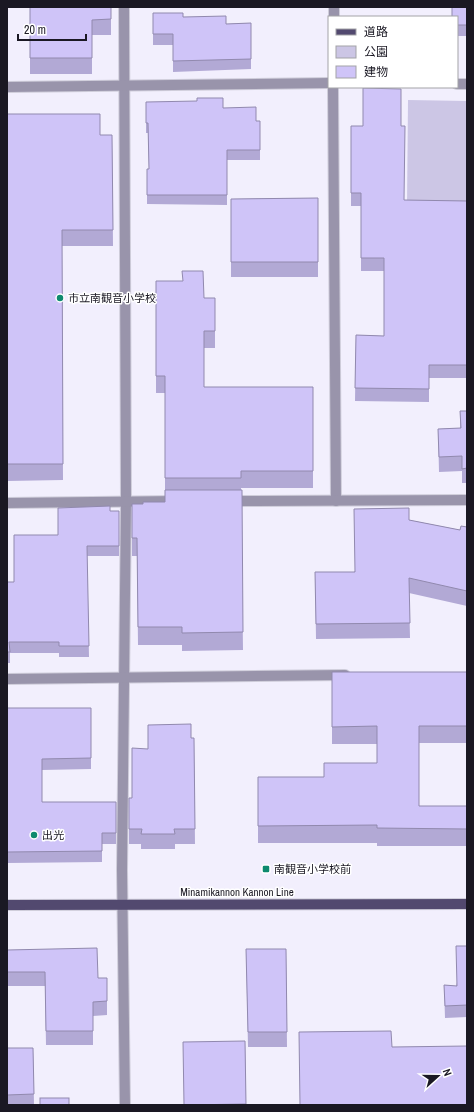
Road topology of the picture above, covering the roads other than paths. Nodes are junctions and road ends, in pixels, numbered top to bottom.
1 (124, 7) edge
2 (328, 83) edge
3 (125, 86) junction
4 (7, 87) edge
5 (333, 88) edge
6 (467, 500) edge
7 (126, 501) junction
8 (188, 501) edge
9 (219, 501) edge
10 (336, 501) junction
11 (7, 503) edge
12 (355, 675) edge
13 (124, 679) junction
14 (7, 680) edge
15 (123, 904) junction
16 (467, 904) edge
17 (7, 905) edge
18 (125, 1105) edge

1 - 3 street
2 - 3 street
3 - 4 street
3 - 7 street
5 - 10 street
6 - 10 street
7 - 8 street
7 - 11 street
7 - 13 street
9 - 10 street
12 - 13 street
13 - 14 street
13 - 15 street
15 - 16 main road, Minamikannon Kannon Line
15 - 17 main road, Minamikannon Kannon Line
15 - 18 street

